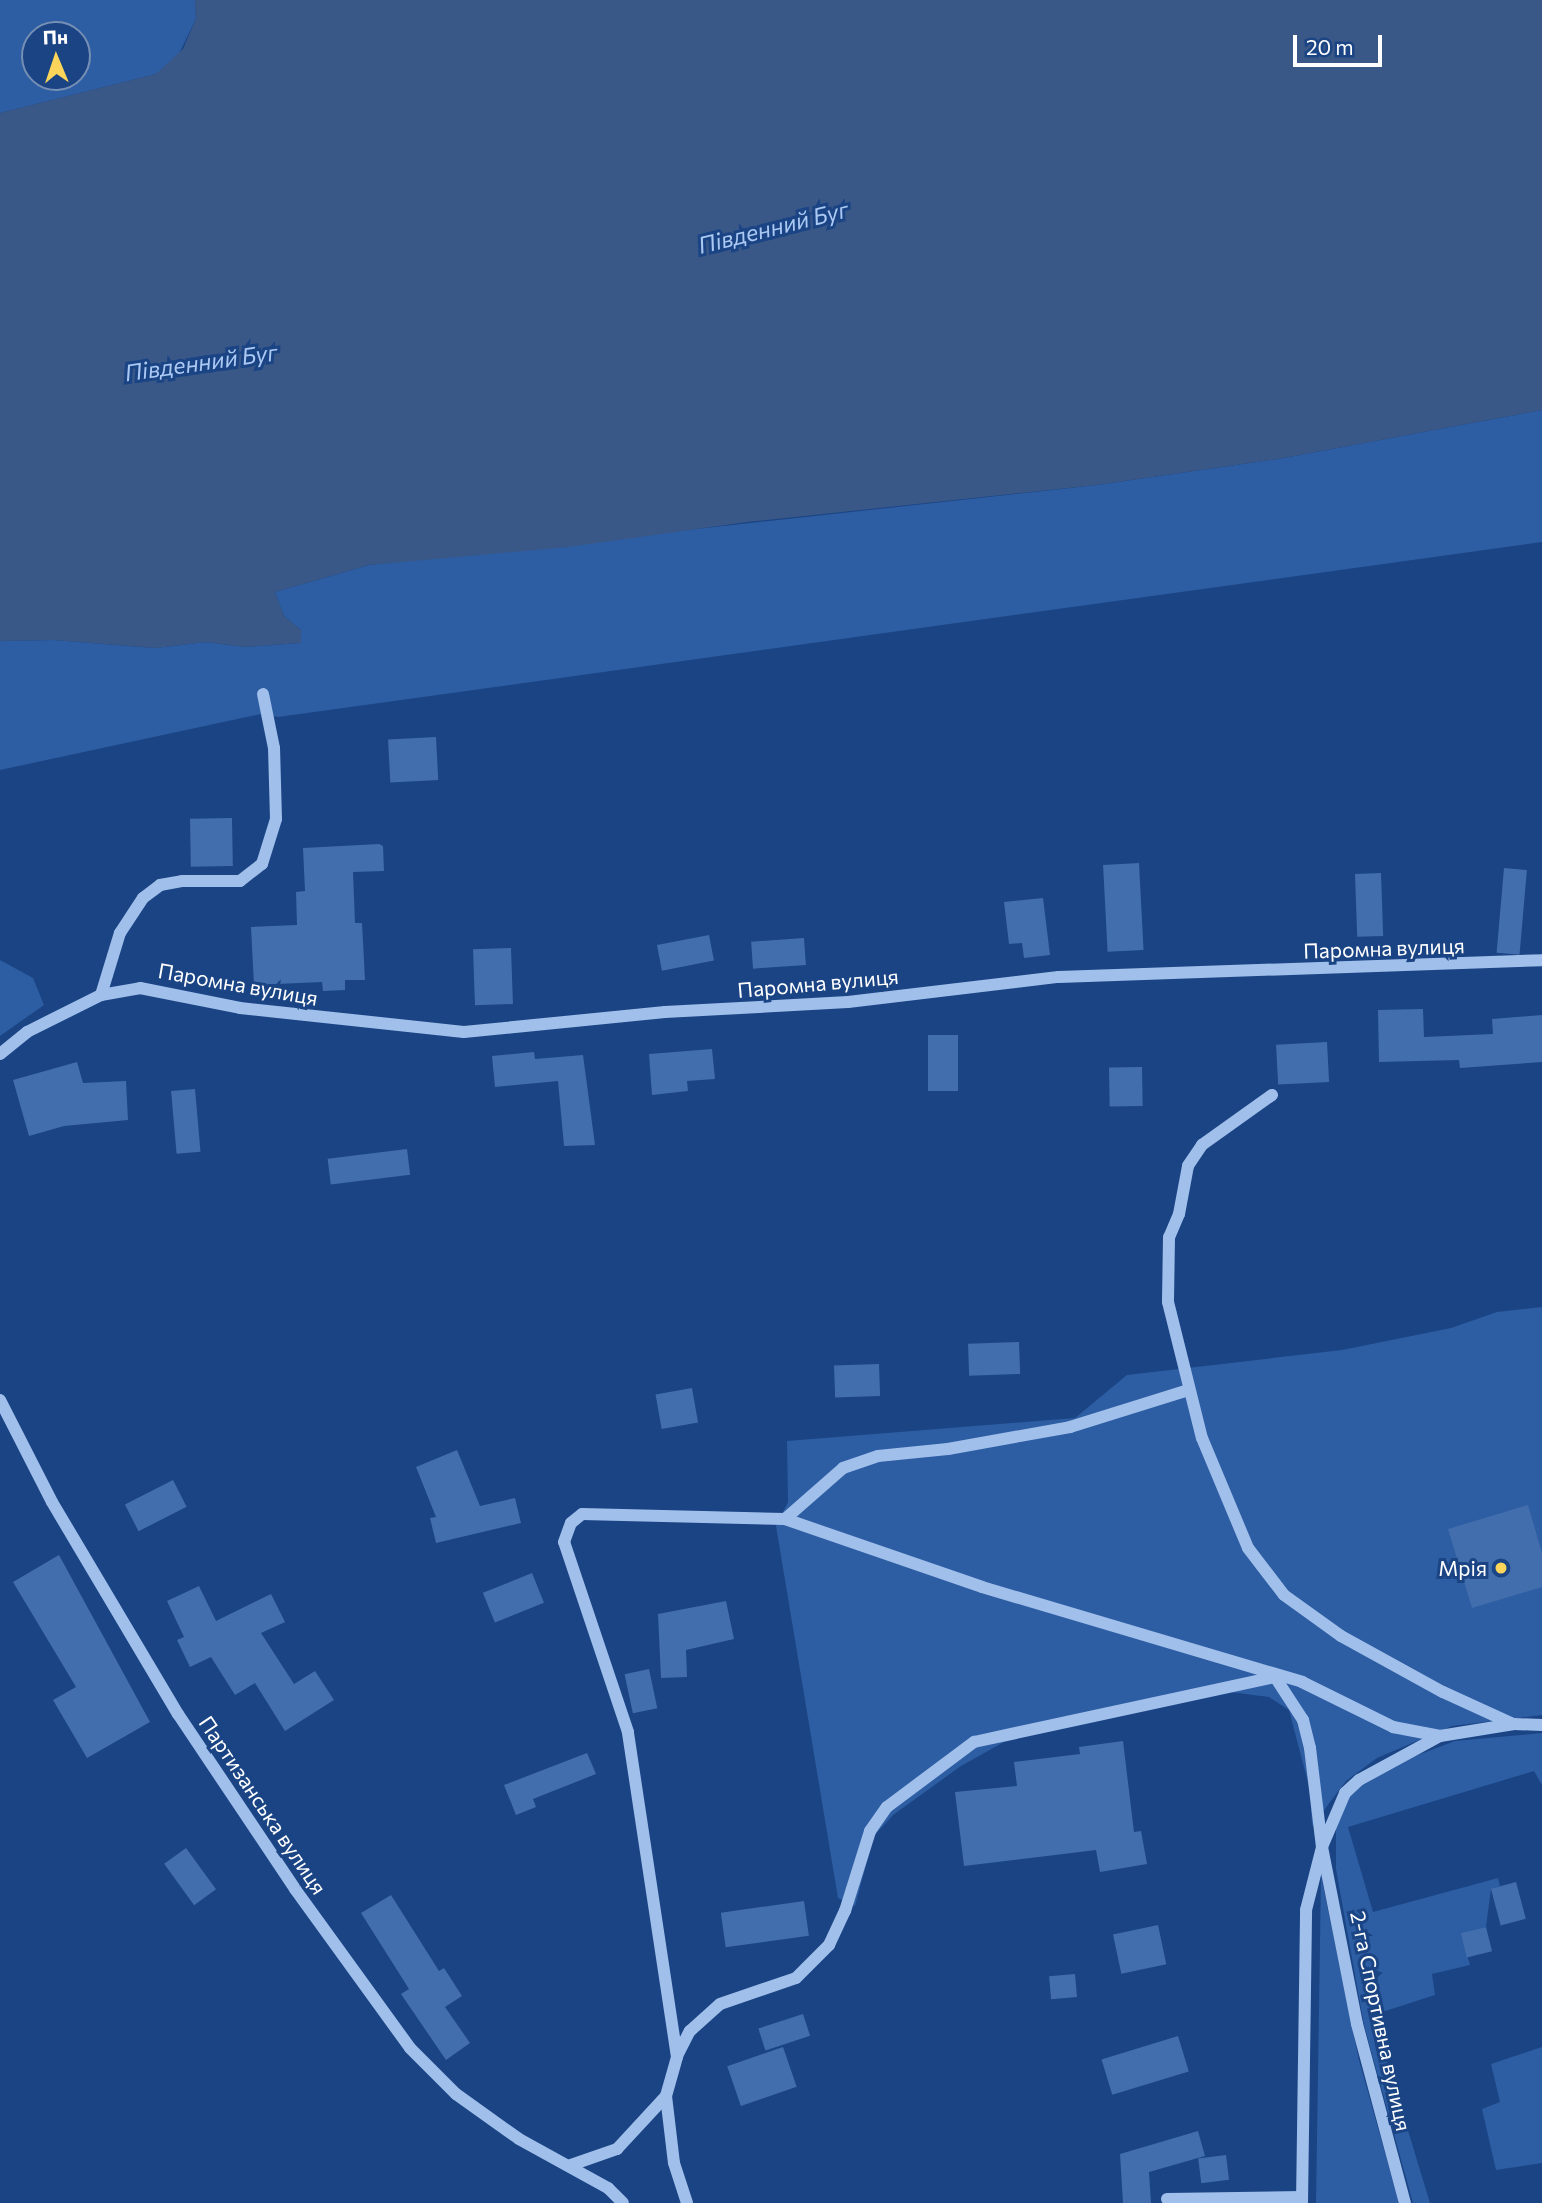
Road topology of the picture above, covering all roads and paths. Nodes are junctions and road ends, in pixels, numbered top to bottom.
1 (262, 694) dead end
2 (1542, 960) edge
3 (101, 995) junction
4 (0, 1054) edge
5 (1272, 1095) dead end
6 (1189, 1390) junction
7 (0, 1400) edge
8 (785, 1519) junction
9 (1275, 1676) junction
10 (1514, 1724) junction
11 (1542, 1725) edge
12 (1440, 1736) junction
13 (1322, 1847) junction
14 (677, 2057) junction
15 (666, 2096) junction
16 (571, 2165) junction
17 (1167, 2199) dead end
18 (1302, 2200) edge
19 (623, 2203) edge
20 (687, 2203) edge
21 (1405, 2203) edge

1 - 3 street
2 - 3 street, Паромна вулиця
3 - 4 street, Паромна вулиця
5 - 6 street
6 - 8 street
6 - 10 street
7 - 16 street, Партизанська вулиця
8 - 9 street
8 - 14 street
9 - 12 street
9 - 13 street, 2-га Спортивна вулиця
9 - 14 street
10 - 11 street
10 - 12 street
12 - 13 street
13 - 18 street
13 - 21 street, 2-га Спортивна вулиця
14 - 15 street
15 - 16 street
15 - 20 street
16 - 19 street, Партизанська вулиця
17 - 18 street

